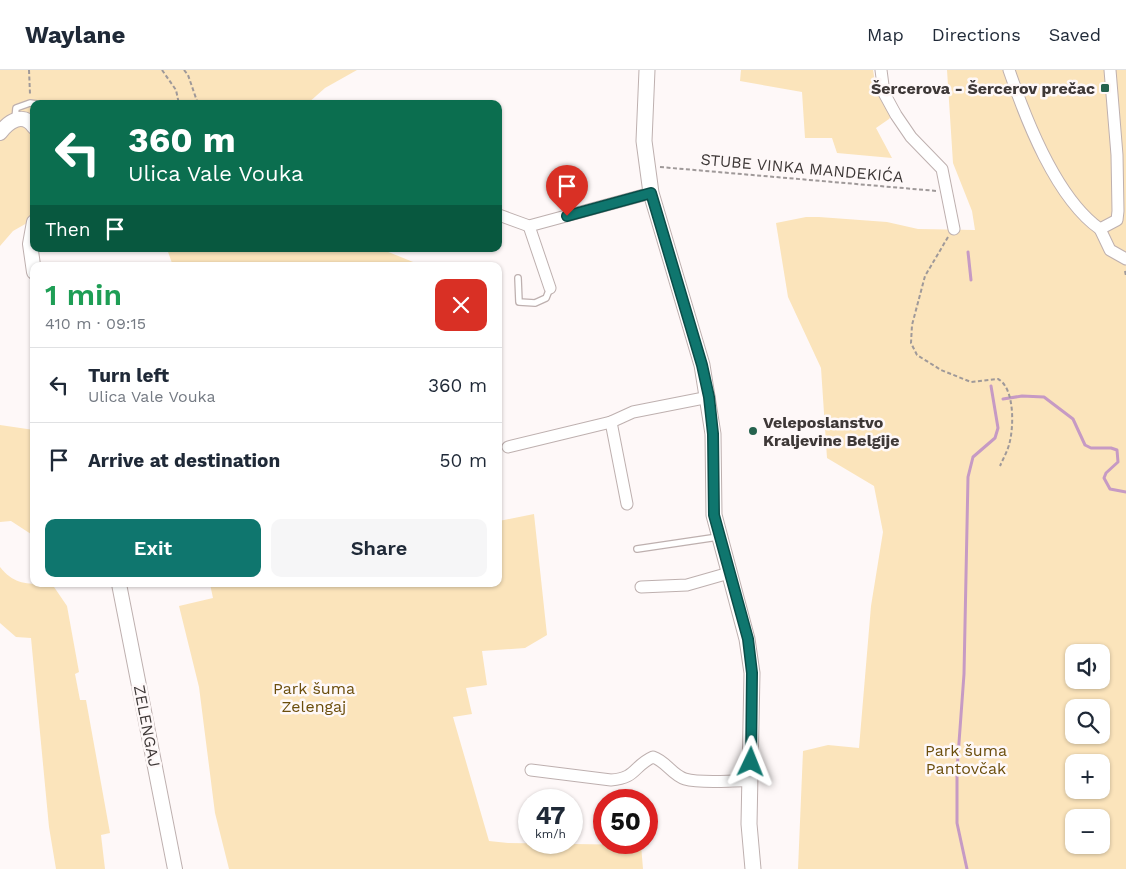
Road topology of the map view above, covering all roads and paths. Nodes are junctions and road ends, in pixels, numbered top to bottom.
1 (30, 70) edge
2 (162, 70) edge
3 (184, 70) edge
4 (647, 70) edge
5 (880, 70) edge
6 (1010, 70) edge
7 (1110, 70) edge
8 (178, 100) edge
9 (197, 100) edge
10 (30, 103) joint
11 (14, 119) junction
12 (30, 124) edge
13 (0, 133) edge
14 (655, 166) dead end
15 (946, 192) junction
16 (651, 193) junction
17 (502, 216) edge
18 (529, 226) junction
19 (954, 229) joint
20 (1100, 229) junction
21 (1126, 259) edge
22 (518, 278) dead end
23 (550, 288) joint
24 (709, 397) junction
25 (611, 422) junction
26 (508, 447) dead end
27 (1000, 466) dead end
28 (627, 504) dead end
29 (718, 537) junction
30 (637, 549) dead end
31 (729, 573) junction
32 (120, 587) edge
33 (641, 587) dead end
34 (531, 770) dead end
35 (750, 781) junction
36 (175, 869) edge
37 (754, 869) edge

1 - 10 path
2 - 8 path
3 - 9 path
4 - 16 main road
5 - 15 street
6 - 20 street
7 - 20 street
10 - 11 lane
11 - 12 street
11 - 13 street
14 - 15 path, STUBE VINKA MANDEKIĆA
15 - 19 street
16 - 18 street
16 - 24 main road
17 - 18 street
18 - 23 street
19 - 27 path
20 - 21 street
22 - 23 lane
24 - 25 street
24 - 29 main road
25 - 26 street
25 - 28 street
29 - 30 lane
29 - 31 main road
31 - 33 street
31 - 35 main road
32 - 36 street, ZELENGAJ
34 - 35 street
35 - 37 main road

